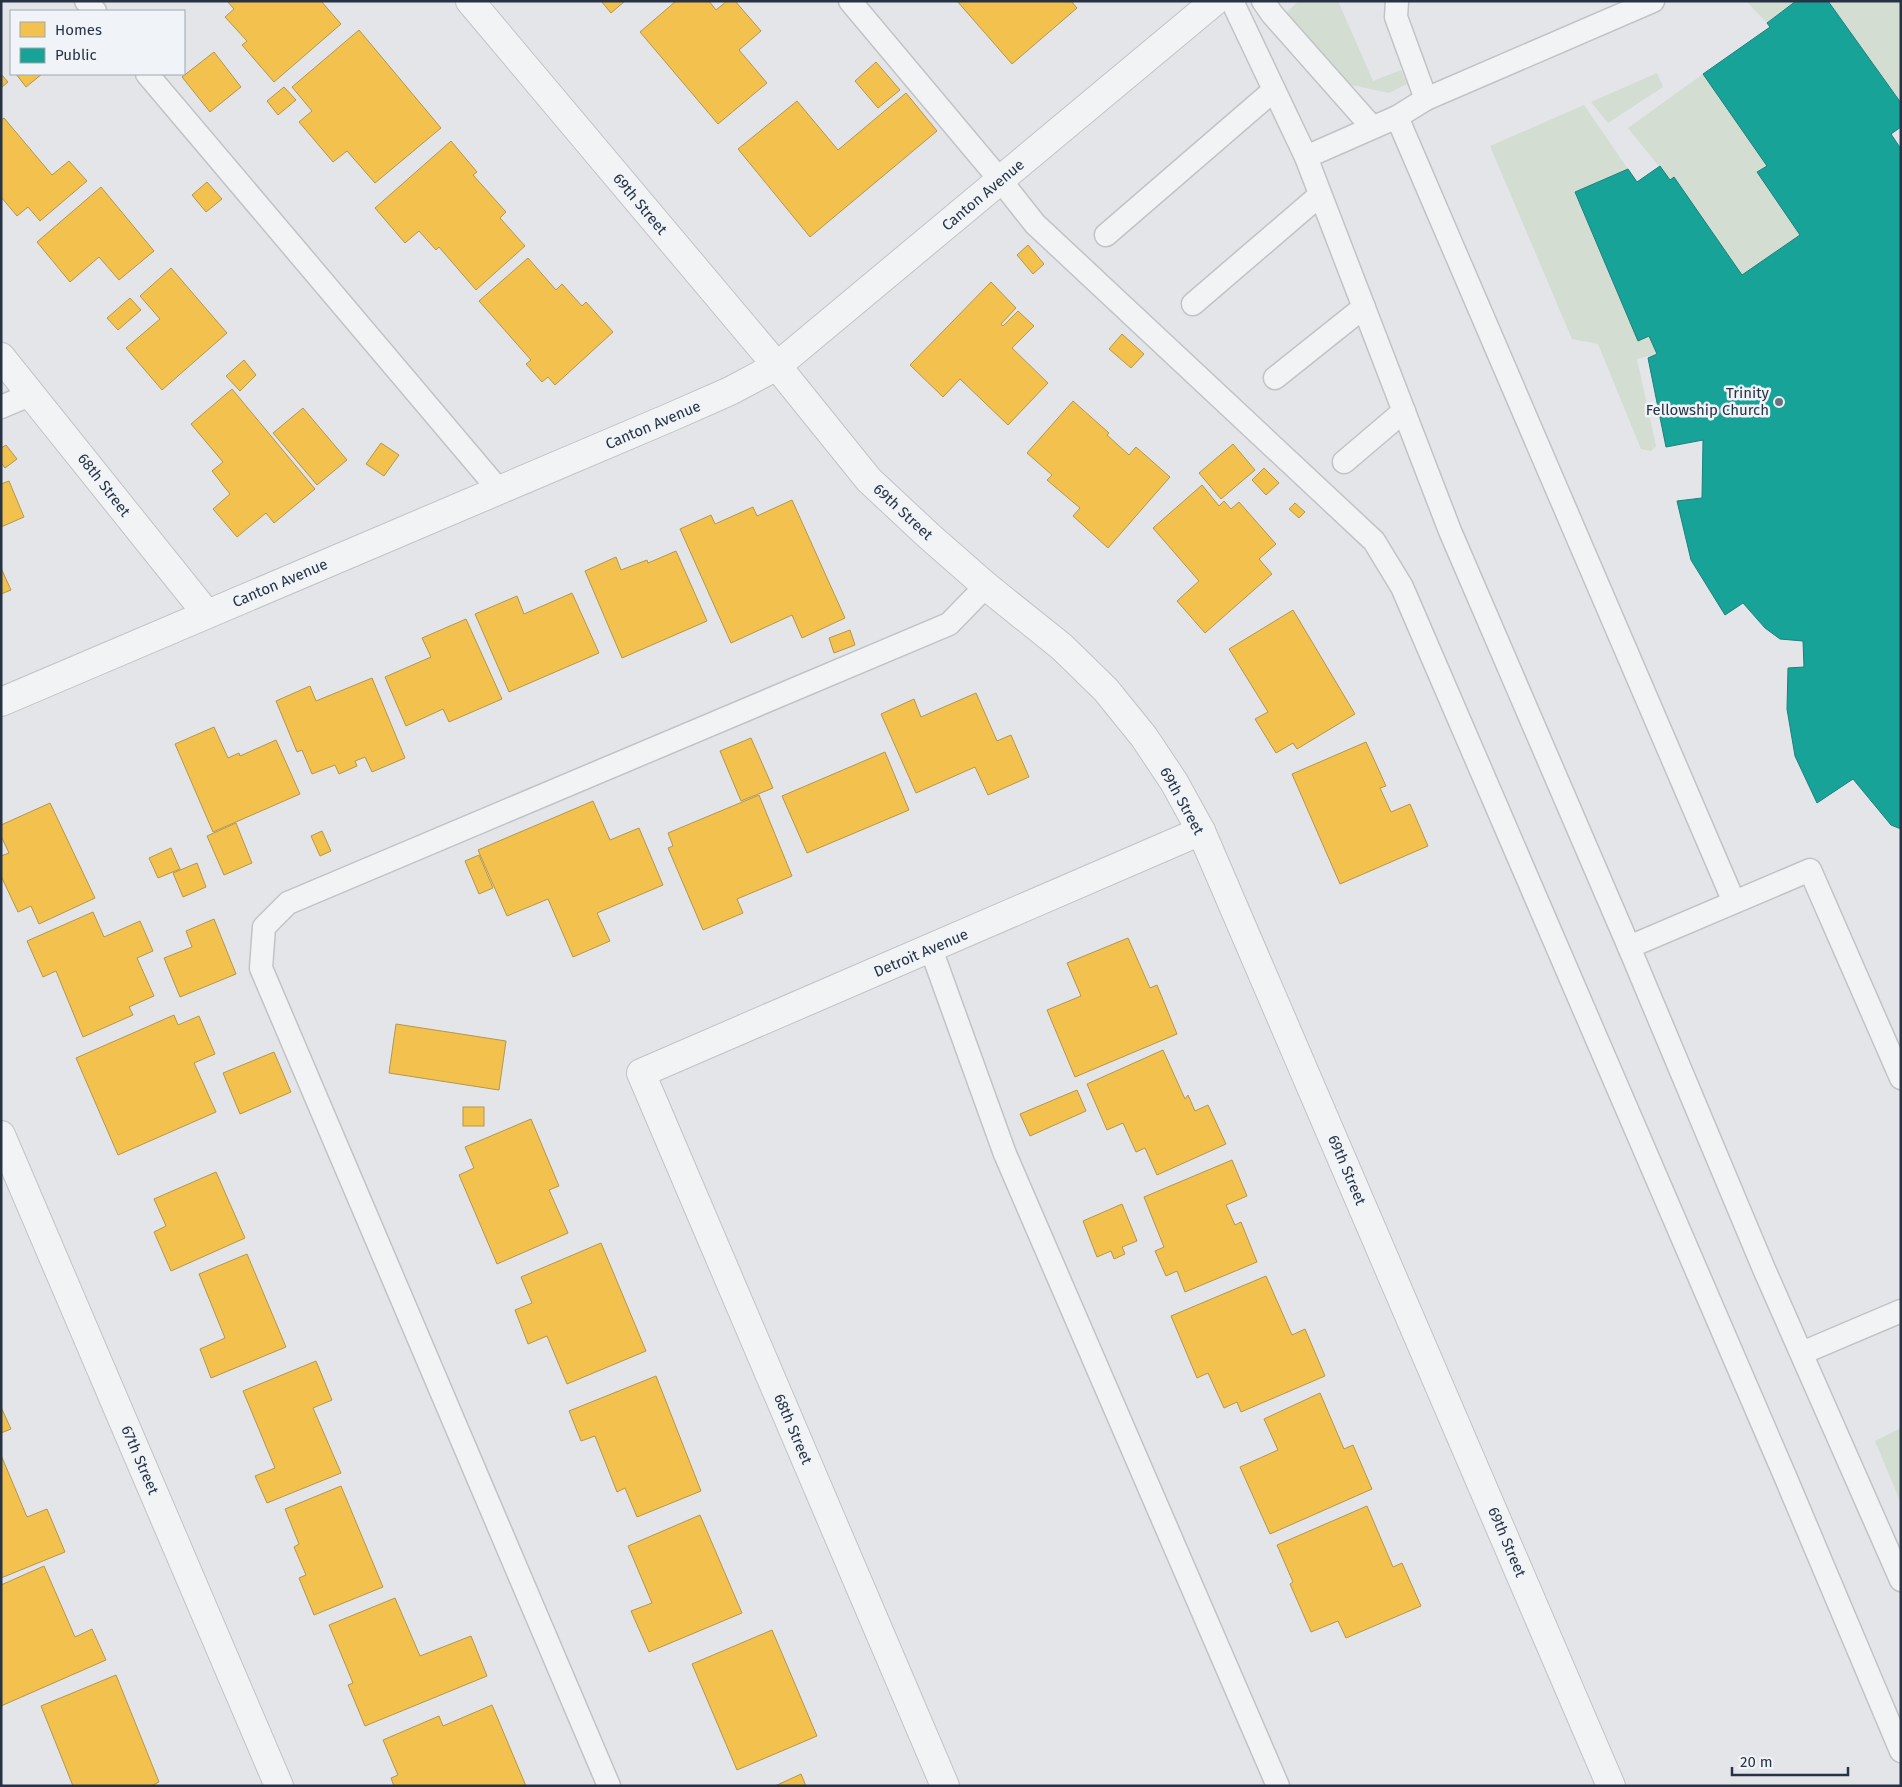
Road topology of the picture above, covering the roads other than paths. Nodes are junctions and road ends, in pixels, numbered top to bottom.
1 (470, 1) edge
2 (850, 1) edge
3 (1215, 1) edge
4 (1232, 1) edge
5 (1263, 1) edge
6 (1397, 1) edge
7 (1653, 1) edge
8 (148, 75) edge
9 (1274, 90) junction
10 (1426, 99) junction
11 (1397, 117) junction
12 (1372, 127) junction
13 (1306, 156) junction
14 (1001, 181) junction
15 (1320, 194) junction
16 (1106, 235) dead end
17 (1193, 304) dead end
18 (1364, 307) junction
19 (1, 357) edge
20 (777, 366) junction
21 (1275, 378) dead end
22 (32, 394) junction
23 (1, 407) edge
24 (1404, 411) junction
25 (1344, 462) dead end
26 (499, 490) junction
27 (986, 586) junction
28 (206, 614) junction
29 (1, 702) edge
30 (1201, 831) junction
31 (1734, 902) junction
32 (1629, 947) junction
33 (931, 949) junction
34 (641, 1073) joint
35 (1901, 1078) edge
36 (1, 1135) edge
37 (1901, 1311) edge
38 (1802, 1353) junction
39 (1901, 1580) edge
40 (1901, 1751) edge
41 (279, 1786) edge
42 (609, 1786) edge
43 (945, 1786) edge
44 (1278, 1786) edge
45 (1611, 1786) edge

1 - 20 street, 69th Street
2 - 14 lane
3 - 14 street, Canton Avenue
4 - 9 lane
5 - 12 lane
6 - 10 lane
7 - 10 lane
8 - 26 lane
9 - 13 lane
9 - 16 lane
10 - 11 lane
11 - 12 lane
11 - 31 lane
12 - 13 lane
13 - 15 lane
14 - 20 street, Canton Avenue
14 - 40 lane
15 - 17 lane
15 - 18 lane
18 - 21 lane
18 - 24 lane
19 - 22 street, 68th Street
20 - 26 street, Canton Avenue
20 - 27 street, 69th Street
22 - 23 lane
22 - 28 street, 68th Street
24 - 25 lane
24 - 32 lane
26 - 28 street, Canton Avenue
27 - 30 street, 69th Street
27 - 42 lane
28 - 29 street, Canton Avenue
30 - 33 street, Detroit Avenue
30 - 45 street, 69th Street
31 - 32 lane
31 - 35 lane
32 - 38 lane
33 - 34 street, Detroit Avenue
33 - 44 lane
34 - 43 street, 68th Street
36 - 41 street, 67th Street
37 - 38 lane
38 - 39 lane

